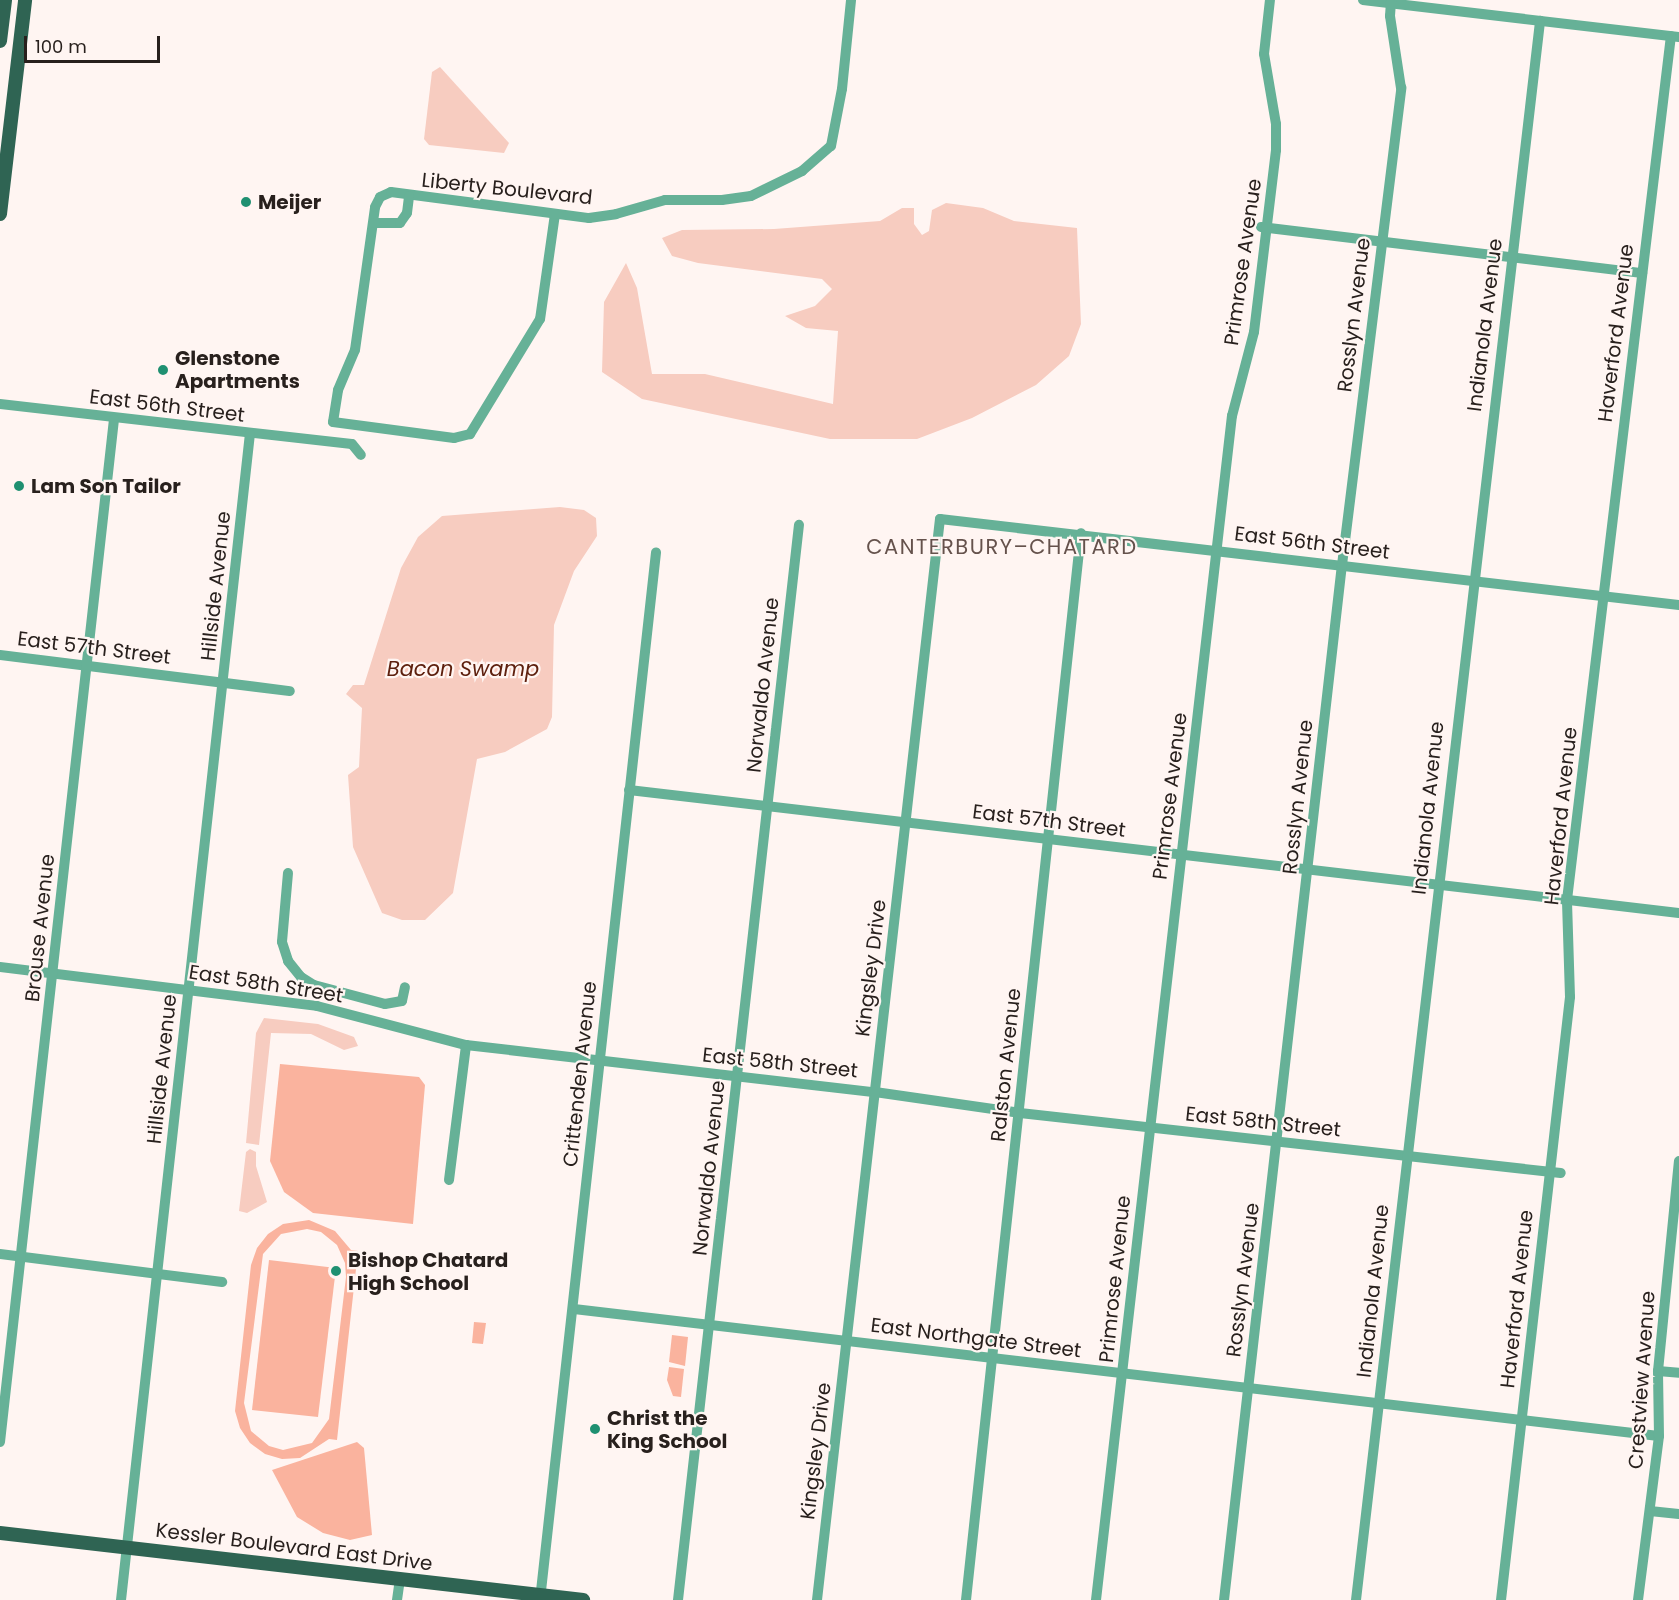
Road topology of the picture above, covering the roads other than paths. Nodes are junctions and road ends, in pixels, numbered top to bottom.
1 (5, 0) edge
2 (25, 0) edge
3 (851, 0) edge
4 (1270, 0) edge
5 (1363, 0) edge
6 (1391, 2) edge
7 (1540, 21) junction
8 (1675, 36) edge
9 (0, 42) edge
10 (19, 45) junction
11 (409, 196) junction
12 (0, 214) edge
13 (555, 214) junction
14 (374, 223) junction
15 (1264, 228) junction
16 (1381, 242) junction
17 (1511, 257) junction
18 (1641, 273) junction
19 (0, 404) edge
20 (114, 419) junction
21 (250, 434) junction
22 (361, 455) dead end
23 (940, 519) joint
24 (799, 525) dead end
25 (1081, 533) junction
26 (1217, 550) junction
27 (656, 552) dead end
28 (1342, 565) junction
29 (1472, 581) junction
30 (1602, 596) junction
31 (1679, 605) edge
32 (0, 655) edge
33 (87, 665) junction
34 (224, 681) junction
35 (290, 691) dead end
36 (629, 790) junction
37 (767, 806) junction
38 (906, 822) junction
39 (1046, 839) junction
40 (1181, 855) junction
41 (1307, 870) junction
42 (288, 873) dead end
43 (1437, 885) junction
44 (1567, 900) junction
45 (1679, 913) edge
46 (0, 967) edge
47 (53, 974) junction
48 (321, 986) junction
49 (405, 987) dead end
50 (189, 989) junction
51 (317, 1006) junction
52 (466, 1045) junction
53 (598, 1059) junction
54 (737, 1077) junction
55 (875, 1092) junction
56 (1020, 1113) junction
57 (1150, 1128) junction
58 (1278, 1141) junction
59 (1406, 1155) junction
60 (1679, 1161) edge
61 (1555, 1172) junction
62 (449, 1180) dead end
63 (1675, 1227) edge
64 (0, 1254) edge
65 (20, 1256) junction
66 (157, 1273) junction
67 (222, 1282) dead end
68 (574, 1309) junction
69 (709, 1327) junction
70 (847, 1341) junction
71 (995, 1359) junction
72 (1658, 1371) junction
73 (1122, 1372) junction
74 (1679, 1373) edge
75 (1248, 1389) junction
76 (1378, 1404) junction
77 (1522, 1421) junction
78 (1659, 1436) junction
79 (0, 1442) edge
80 (1650, 1511) junction
81 (1679, 1514) edge
82 (0, 1533) edge
83 (126, 1547) junction
84 (400, 1578) junction
85 (540, 1598) edge
86 (121, 1600) edge
87 (397, 1600) edge
88 (583, 1600) edge
89 (678, 1600) edge
90 (817, 1600) edge
91 (966, 1600) edge
92 (1096, 1600) edge
93 (1224, 1600) edge
94 (1356, 1600) edge
95 (1501, 1600) edge
96 (1638, 1600) edge

1 - 9 main road
2 - 10 main road
3 - 13 street, Liberty Boulevard
4 - 15 street, Primrose Avenue
5 - 6 street
6 - 7 street
6 - 16 street, Rosslyn Avenue
7 - 8 street
7 - 17 street, Indianola Avenue
8 - 18 street, Haverford Avenue
9 - 10 street
10 - 12 main road
11 - 13 street, Liberty Boulevard
11 - 14 street, Liberty Boulevard
11 - 14 street, Liberty Boulevard
13 - 14 street, Liberty Boulevard
15 - 16 street
15 - 26 street, Primrose Avenue
16 - 17 street
16 - 28 street, Rosslyn Avenue
17 - 18 street
17 - 29 street, Indianola Avenue
18 - 30 street, Haverford Avenue
19 - 20 street, East 56th Street
20 - 21 street, East 56th Street
20 - 33 street, Brouse Avenue
21 - 22 street, East 56th Street
21 - 34 street, Hillside Avenue
23 - 25 street, East 56th Street
23 - 38 street, Kingsley Drive
24 - 37 street, Norwaldo Avenue
25 - 26 street, East 56th Street
25 - 39 street, Ralston Avenue
26 - 28 street, East 56th Street
26 - 40 street, Primrose Avenue
27 - 36 street, Crittenden Avenue
28 - 29 street, East 56th Street
28 - 41 street, Rosslyn Avenue
29 - 30 street, East 56th Street
29 - 43 street, Indianola Avenue
30 - 31 street, East 56th Street
30 - 44 street, Haverford Avenue
32 - 33 street, East 57th Street
33 - 34 street, East 57th Street
33 - 47 street, Brouse Avenue
34 - 35 street, East 57th Street
34 - 50 street, Hillside Avenue
36 - 37 street, East 57th Street
36 - 53 street, Crittenden Avenue
37 - 38 street, East 57th Street
37 - 54 street, Norwaldo Avenue
38 - 39 street, East 57th Street
38 - 55 street, Kingsley Drive
39 - 40 street, East 57th Street
39 - 56 street, Ralston Avenue
40 - 41 street, East 57th Street
40 - 57 street, Primrose Avenue
41 - 43 street, East 57th Street
41 - 58 street, Rosslyn Avenue
42 - 48 street
43 - 44 street, East 57th Street
43 - 59 street, Indianola Avenue
44 - 45 street, East 57th Street
44 - 61 street, Haverford Avenue
46 - 47 street, East 58th Street
47 - 50 street, East 58th Street
47 - 65 street, Brouse Avenue
48 - 49 street
48 - 51 street
50 - 51 street, East 58th Street
50 - 66 street, Hillside Avenue
51 - 52 street, East 58th Street
52 - 53 street, East 58th Street
52 - 62 street
53 - 54 street, East 58th Street
53 - 68 street, Crittenden Avenue
54 - 55 street, East 58th Street
54 - 69 street, Norwaldo Avenue
55 - 56 street, East 58th Street
55 - 70 street, Kingsley Drive
56 - 57 street, East 58th Street
56 - 71 street, Ralston Avenue
57 - 58 street, East 58th Street
57 - 73 street, Primrose Avenue
58 - 59 street, East 58th Street
58 - 75 street, Rosslyn Avenue
59 - 61 street, East 58th Street
59 - 76 street, Indianola Avenue
60 - 63 street, Crestview Avenue
61 - 77 street, Haverford Avenue
63 - 72 street, Crestview Avenue
64 - 65 street
65 - 66 street
65 - 79 street, Brouse Avenue
66 - 67 street
66 - 83 street, Hillside Avenue
68 - 69 street, East Northgate Street
68 - 85 street, Crittenden Avenue
69 - 70 street, East Northgate Street
69 - 89 street, Norwaldo Avenue
70 - 71 street, East Northgate Street
70 - 90 street, Kingsley Drive
71 - 73 street, East Northgate Street
71 - 91 street, Ralston Avenue
72 - 74 street
72 - 78 street, Crestview Avenue
73 - 75 street, East Northgate Street
73 - 92 street, Primrose Avenue
75 - 76 street, East Northgate Street
75 - 93 street, Rosslyn Avenue
76 - 77 street, East Northgate Street
76 - 94 street, Indianola Avenue
77 - 78 street, East Northgate Street
77 - 95 street, Haverford Avenue
78 - 80 street, Crestview Avenue
80 - 81 street
80 - 96 street, Crestview Avenue
82 - 83 main road, Kessler Boulevard East Drive
83 - 84 main road, Kessler Boulevard East Drive
83 - 86 street, Hillside Avenue
84 - 85 main road, Kessler Boulevard East Drive
84 - 87 street
85 - 88 main road, Kessler Boulevard East Drive

